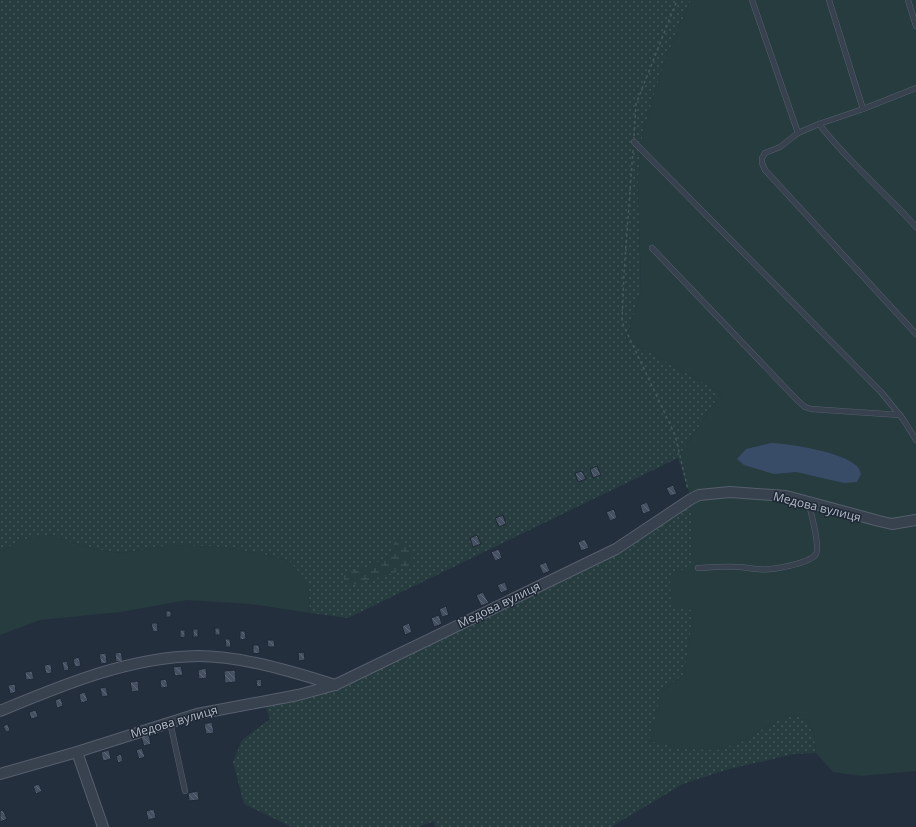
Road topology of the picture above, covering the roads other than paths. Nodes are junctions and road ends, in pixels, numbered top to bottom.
1 (752, 0) edge
2 (829, 0) edge
3 (908, 0) edge
4 (916, 26) edge
5 (916, 88) edge
6 (863, 109) junction
7 (819, 124) junction
8 (798, 133) junction
9 (634, 142) dead end
10 (916, 227) edge
11 (652, 248) dead end
12 (916, 334) edge
13 (900, 415) junction
14 (916, 440) edge
15 (808, 502) junction
16 (916, 520) edge
17 (698, 568) dead end
18 (335, 685) junction
19 (0, 711) edge
20 (170, 722) junction
21 (77, 752) junction
22 (0, 774) edge
23 (185, 791) dead end
24 (103, 827) edge

1 - 8 lane
2 - 6 lane
3 - 4 lane
5 - 6 lane
6 - 7 lane
7 - 8 lane
7 - 10 lane
8 - 12 lane
9 - 13 lane
11 - 13 lane
13 - 14 lane
15 - 16 street, Медова вулиця
15 - 17 lane
15 - 18 street, Медова вулиця
18 - 19 street
18 - 20 street, Медова вулиця
20 - 21 street, Медова вулиця
20 - 23 lane
21 - 22 street, Медова вулиця
21 - 24 street

